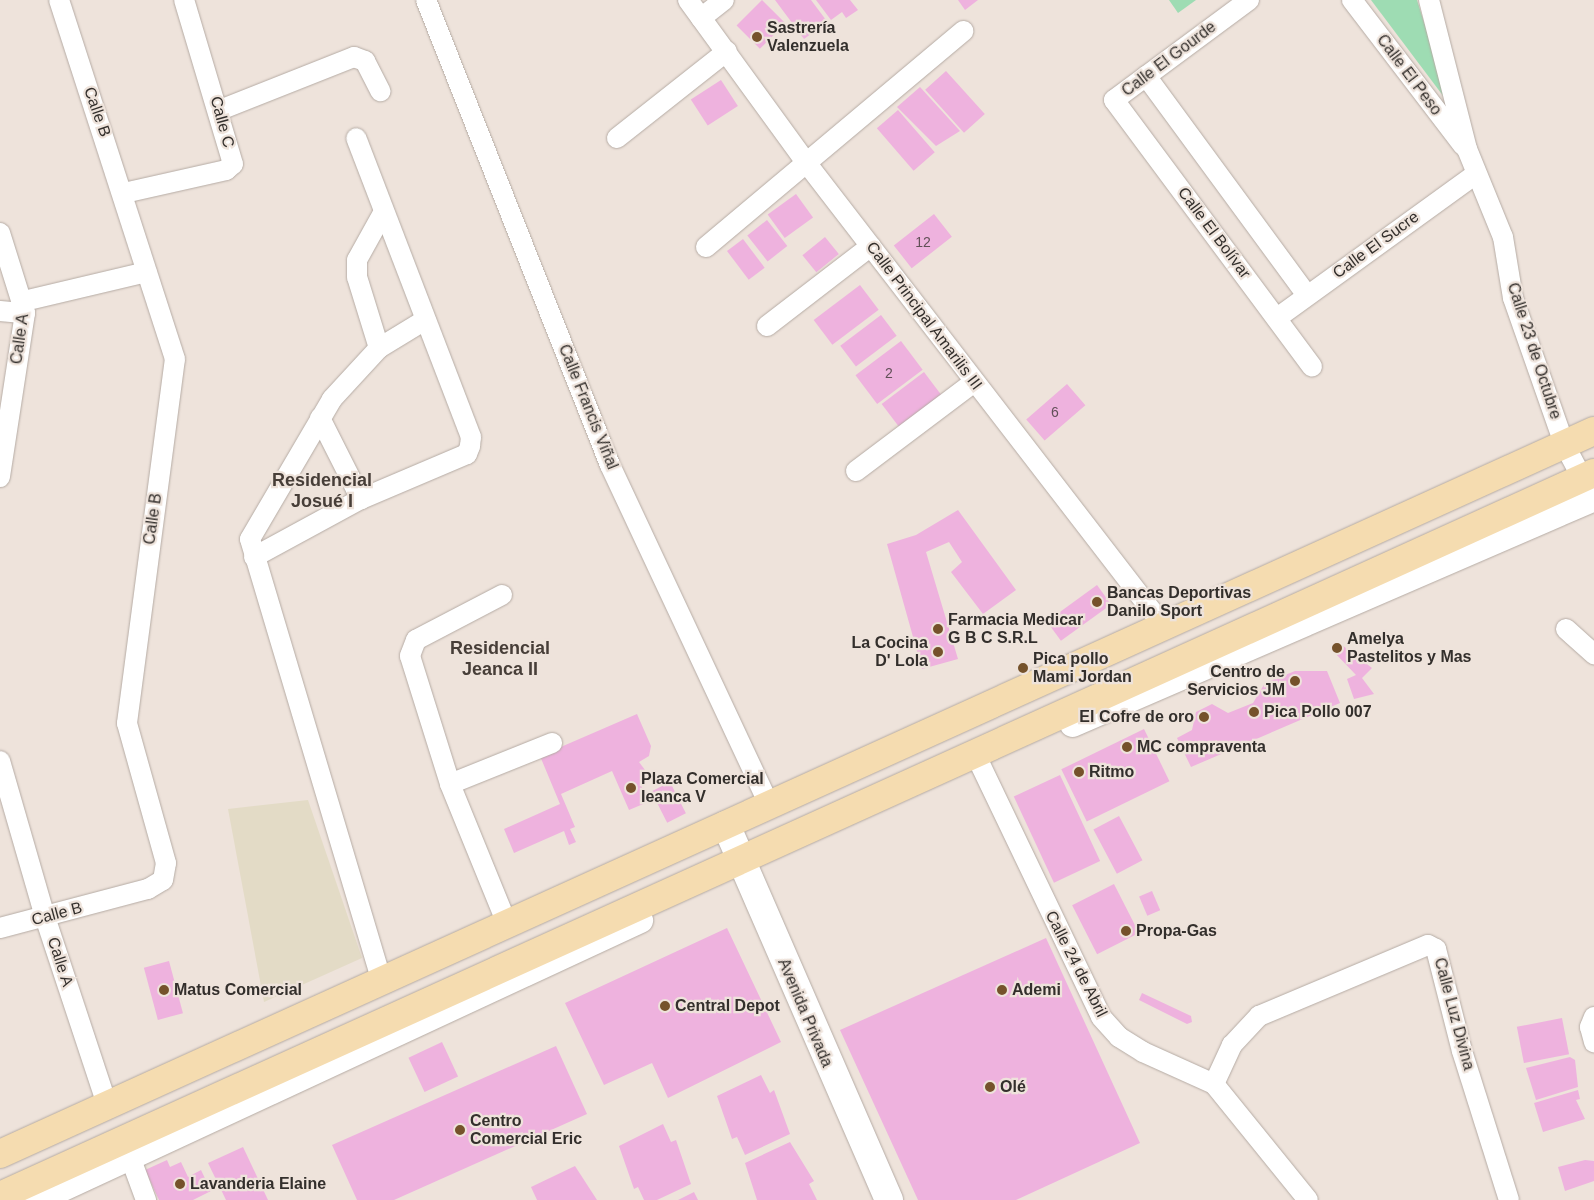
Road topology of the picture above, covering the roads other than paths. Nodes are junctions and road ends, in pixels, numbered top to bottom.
1 (59, 0) edge
2 (184, 0) edge
3 (426, 0) edge
4 (688, 0) edge
5 (724, 0) edge
6 (1249, 0) edge
7 (1352, 0) edge
8 (1429, 0) edge
9 (701, 18) junction
10 (963, 31) dead end
11 (727, 51) junction
12 (1146, 76) junction
13 (380, 91) dead end
14 (1114, 100) joint
15 (220, 110) junction
16 (356, 138) dead end
17 (617, 138) dead end
18 (1467, 149) junction
19 (805, 162) junction
20 (1476, 174) junction
21 (124, 193) junction
22 (383, 213) junction
23 (0, 233) edge
24 (871, 246) junction
25 (706, 247) dead end
26 (147, 272) junction
27 (1307, 295) junction
28 (24, 307) junction
29 (0, 311) edge
30 (1277, 318) junction
31 (425, 320) junction
32 (767, 326) dead end
33 (379, 348) junction
34 (1312, 367) dead end
35 (974, 382) junction
36 (320, 418) junction
37 (1594, 431) edge
38 (2, 438) edge
39 (1564, 444) junction
40 (856, 471) dead end
41 (0, 478) edge
42 (1591, 489) edge
43 (361, 499) junction
44 (254, 557) junction
45 (502, 595) dead end
46 (1166, 628) junction
47 (1566, 629) dead end
48 (1594, 654) edge
49 (552, 743) dead end
50 (0, 763) edge
51 (980, 764) junction
52 (450, 784) junction
53 (770, 806) junction
54 (726, 825) junction
55 (742, 864) junction
56 (45, 917) junction
57 (508, 926) junction
58 (0, 928) edge
59 (382, 982) junction
60 (1594, 1017) edge
61 (1594, 1042) edge
62 (1214, 1084) junction
63 (107, 1104) junction
64 (127, 1147) junction
65 (0, 1154) edge
66 (0, 1196) edge
67 (37, 1200) edge
68 (146, 1200) edge
69 (889, 1200) edge
70 (1308, 1200) edge
71 (1509, 1200) edge

1 - 21 street, Calle B
2 - 15 street, Calle C
3 - 53 street, Calle Francis Viñal
4 - 9 street, Calle Principal Amarilis III
5 - 9 street
6 - 12 street, Calle El Gourde
7 - 18 street, Calle El Peso
8 - 18 street, Calle 23 de Octubre
9 - 11 street, Calle Principal Amarilis III
10 - 19 street
11 - 17 street
11 - 19 street, Calle Principal Amarilis III
12 - 14 street, Calle El Gourde
12 - 27 street
13 - 15 street
14 - 30 street, Calle El Bolívar
15 - 21 street, Calle C
16 - 22 street
18 - 20 street, Calle 23 de Octubre
19 - 24 street, Calle Principal Amarilis III
19 - 25 street
20 - 27 street, Calle El Sucre
20 - 39 street, Calle 23 de Octubre
21 - 26 street, Calle B
22 - 31 street
22 - 33 street
23 - 28 street, Calle A
24 - 32 street
24 - 35 street, Calle Principal Amarilis III
26 - 28 street
26 - 56 street, Calle B
27 - 30 street, Calle El Sucre
28 - 29 street
28 - 38 street, Calle A
30 - 34 street, Calle El Bolívar
31 - 33 street
31 - 43 street
33 - 36 street
35 - 40 street
35 - 46 street, Calle Principal Amarilis III
36 - 43 street
36 - 44 street
37 - 39 main road
38 - 41 street, Calle A
39 - 42 street, Calle 23 de Octubre
39 - 46 main road
42 - 51 street
42 - 55 main road
43 - 44 street
44 - 59 street
45 - 52 street
46 - 53 main road
47 - 48 street
49 - 52 street
50 - 56 street, Calle A
51 - 55 street
51 - 62 street, Calle 24 de Abril
52 - 57 street
53 - 54 main road
54 - 55 main road, Avenida Privada
54 - 57 main road
55 - 64 main road
55 - 69 main road, Avenida Privada
56 - 58 street, Calle B
56 - 63 street, Calle A
57 - 59 main road
59 - 63 main road
60 - 61 street
62 - 70 street, Calle 24 de Abril
62 - 71 street, Calle Luz Divina
63 - 65 main road
64 - 66 main road
64 - 67 street
64 - 68 street

